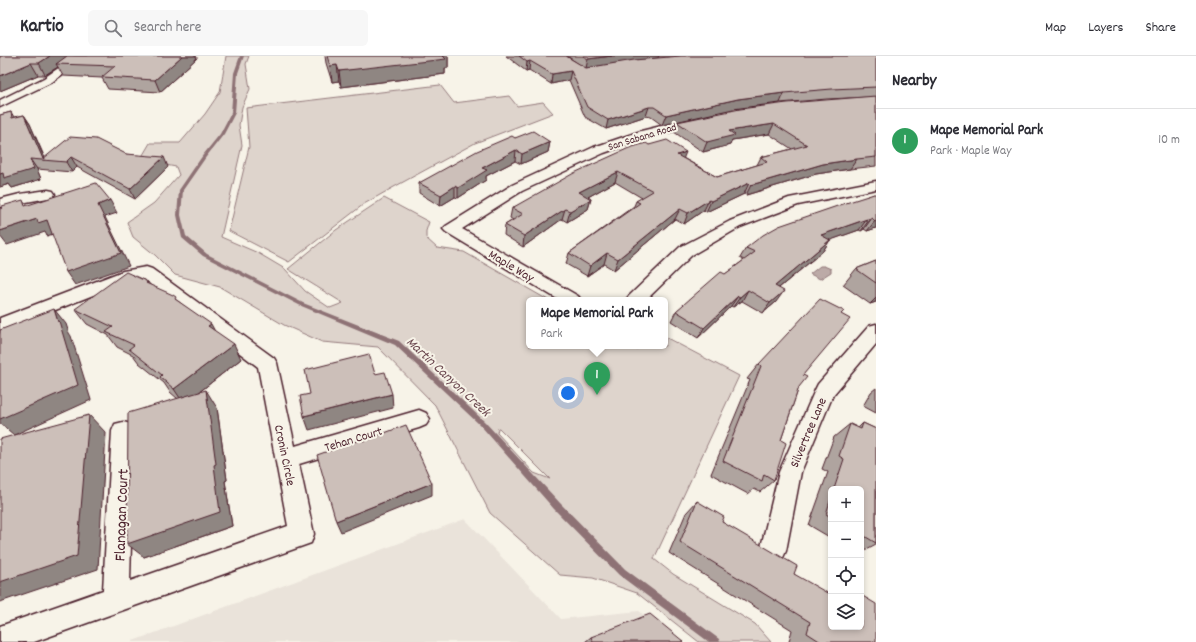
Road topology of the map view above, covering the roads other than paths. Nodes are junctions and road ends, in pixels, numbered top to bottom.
1 (82, 56) edge
2 (0, 104) edge
3 (714, 117) edge
4 (876, 185) edge
5 (48, 194) dead end
6 (0, 203) edge
7 (452, 229) joint
8 (567, 297) edge
9 (638, 297) edge
10 (0, 325) edge
11 (876, 331) edge
12 (419, 419) dead end
13 (123, 431) dead end
14 (287, 458) junction
15 (773, 551) edge
16 (116, 599) junction
17 (0, 640) edge

1 - 2 street
3 - 7 street, San Sabana Road
4 - 9 street
5 - 6 street
7 - 8 street, Maple Way
10 - 14 street, Cronin Circle
11 - 15 street, Silvertree Lane
12 - 14 street, Tehan Court
13 - 16 street, Flanagan Court
14 - 16 street, Cronin Circle
16 - 17 street, Cronin Circle

